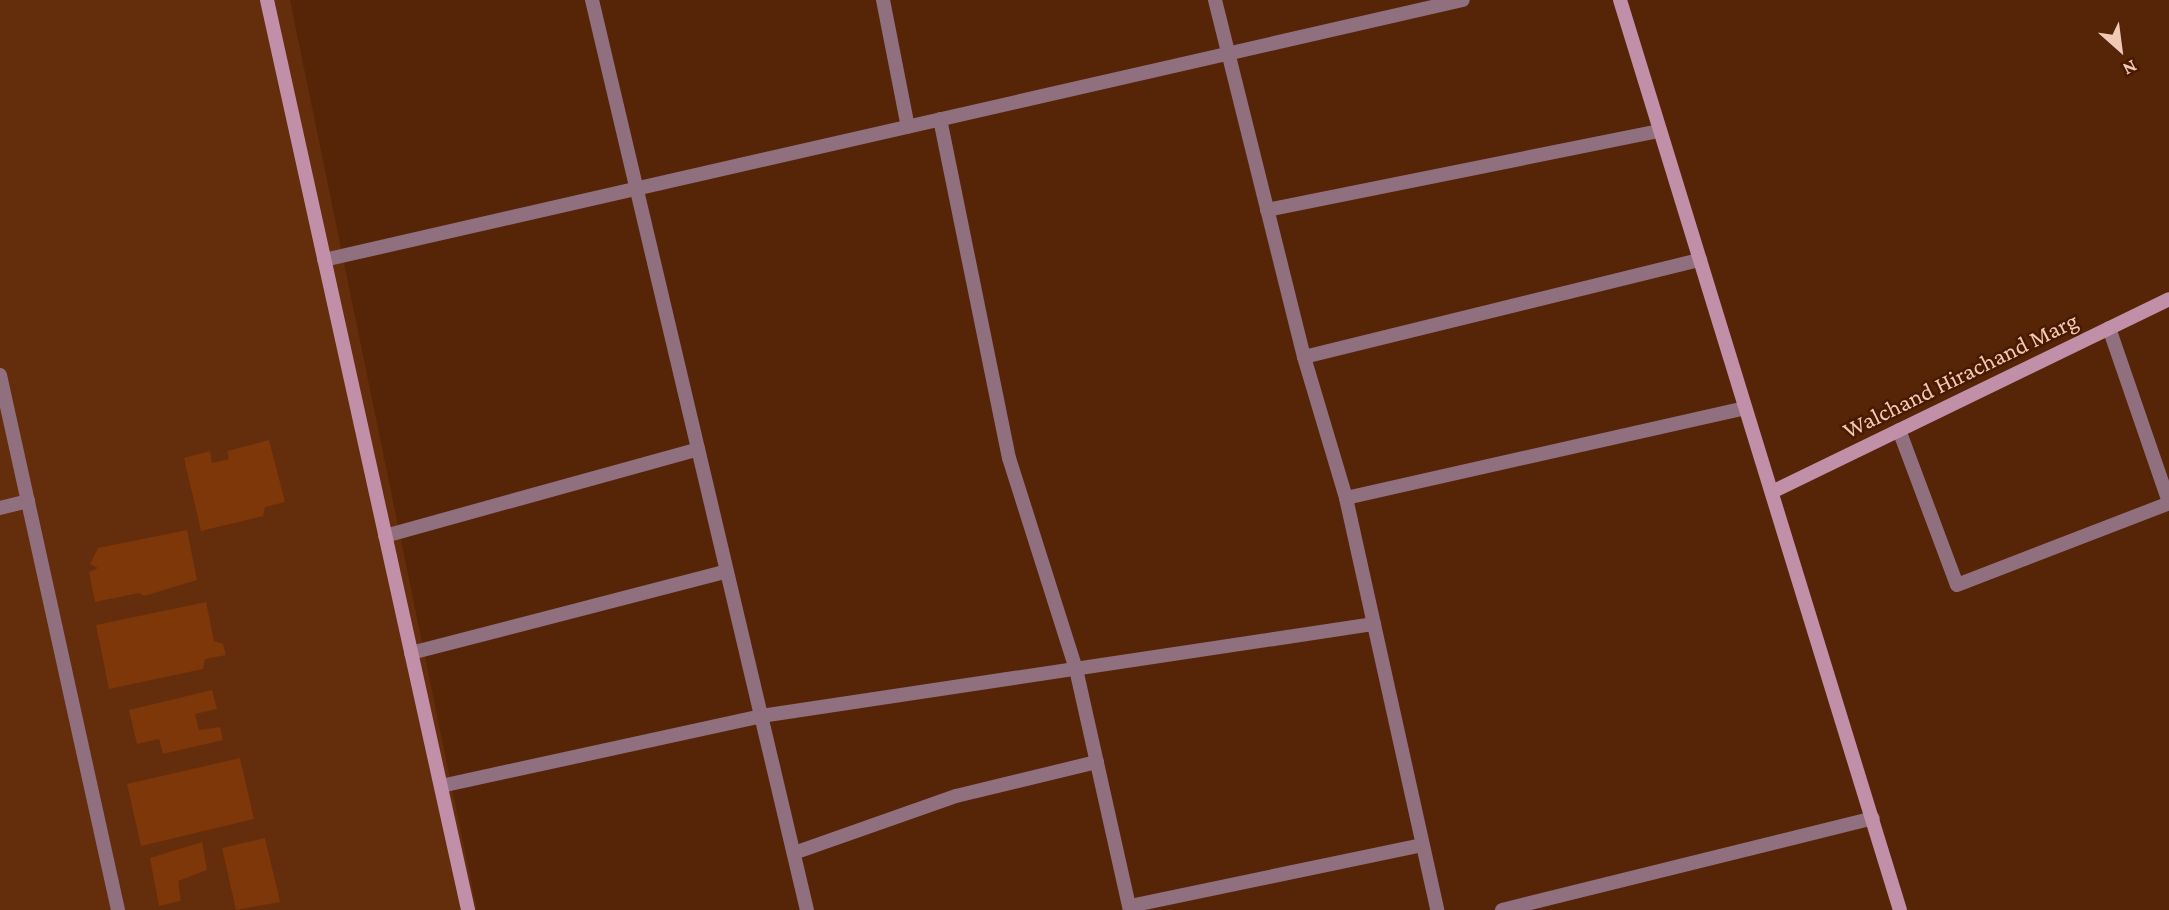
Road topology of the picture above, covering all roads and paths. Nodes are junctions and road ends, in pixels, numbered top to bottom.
1 (267, 0) edge
2 (592, 0) edge
3 (883, 0) edge
4 (1214, 0) edge
5 (1463, 0) edge
6 (1620, 0) edge
7 (1226, 54) junction
8 (940, 119) junction
9 (908, 127) junction
10 (1660, 131) junction
11 (636, 189) junction
12 (1266, 210) junction
13 (324, 260) junction
14 (1700, 260) junction
15 (2169, 299) edge
16 (2109, 328) junction
17 (1304, 357) junction
18 (0, 375) edge
19 (1745, 408) junction
20 (1899, 430) junction
21 (698, 449) junction
22 (1772, 492) junction
23 (1346, 498) junction
24 (28, 501) junction
25 (2169, 502) edge
26 (0, 508) edge
27 (386, 536) junction
28 (727, 571) junction
29 (1374, 624) junction
30 (411, 653) junction
31 (1076, 669) junction
32 (761, 716) junction
33 (1097, 762) junction
34 (441, 786) junction
35 (1874, 818) junction
36 (1422, 845) junction
37 (794, 853) junction
38 (1130, 908) edge
39 (118, 910) edge
40 (468, 910) edge
41 (807, 910) edge
42 (1437, 910) edge
43 (1502, 910) edge
44 (1900, 910) edge

1 - 13 street
2 - 11 street
3 - 9 street
4 - 7 street
5 - 7 street
6 - 10 street
7 - 8 street
7 - 12 street
8 - 9 street
8 - 31 street
9 - 11 street
10 - 12 street
10 - 14 street
11 - 13 street
11 - 21 street
12 - 17 street
13 - 27 street
14 - 17 street
14 - 19 street
15 - 16 street, Walchand Hirachand Marg
16 - 20 street, Walchand Hirachand Marg
16 - 25 street
17 - 23 street
18 - 24 street
19 - 22 street
19 - 23 street
20 - 22 street, Walchand Hirachand Marg
20 - 25 street
21 - 27 street
21 - 28 street
22 - 35 street
23 - 29 street
24 - 26 street
24 - 39 street
27 - 30 street
28 - 30 street
28 - 32 street
29 - 31 street
29 - 36 street
30 - 34 street
31 - 32 street
31 - 33 street
32 - 34 street
32 - 37 street
33 - 37 street
33 - 38 street
34 - 40 street
35 - 43 street
35 - 44 street
36 - 38 street
36 - 42 street
37 - 41 street

